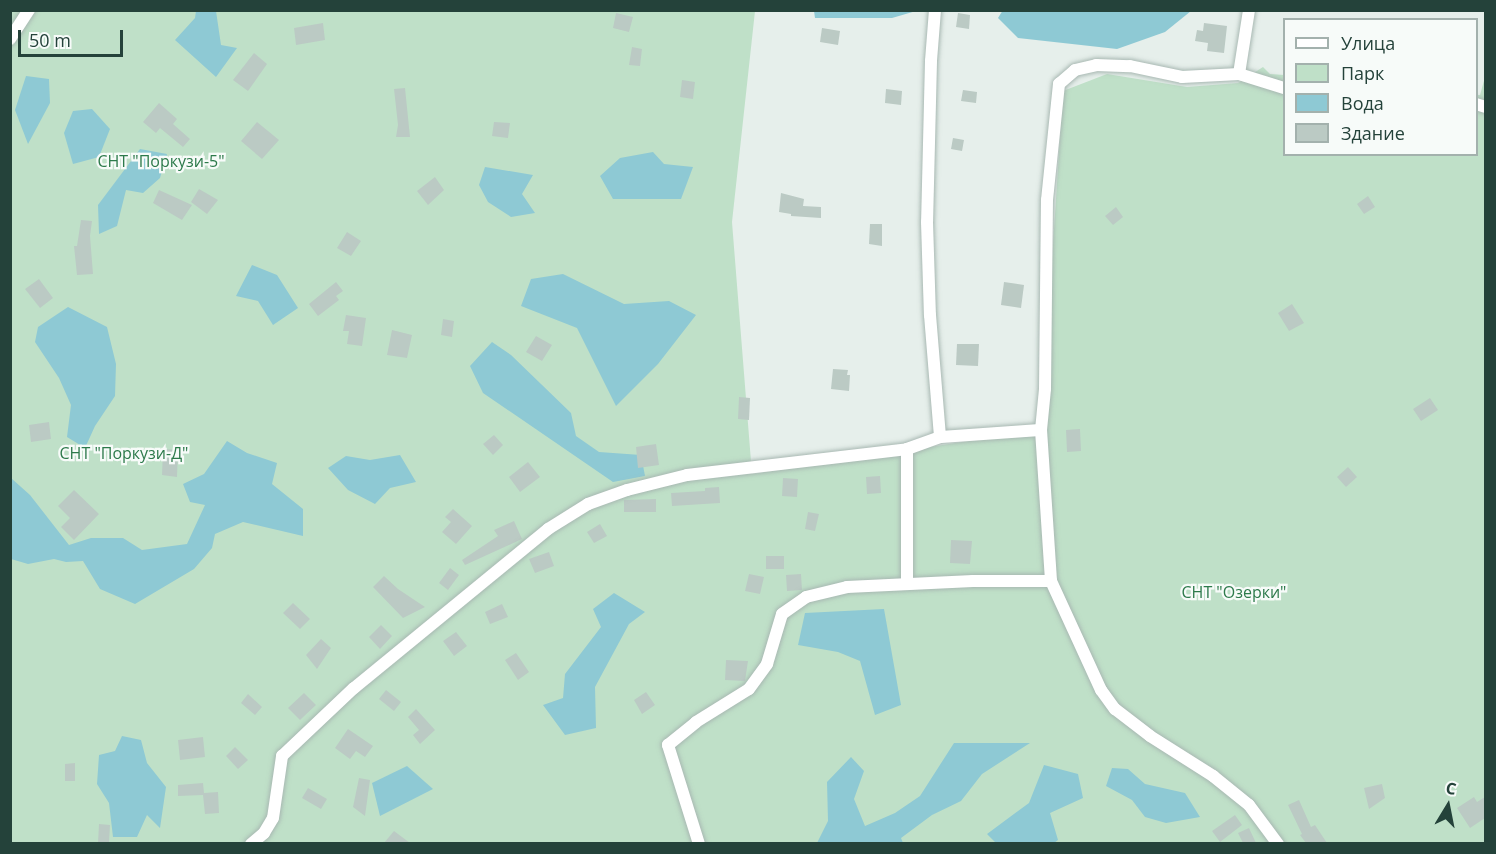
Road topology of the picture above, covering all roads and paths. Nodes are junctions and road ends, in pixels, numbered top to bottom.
1 (29, 10) edge
2 (935, 10) edge
3 (1249, 10) edge
4 (10, 39) edge
5 (1239, 74) junction
6 (1283, 88) edge
7 (1041, 430) junction
8 (940, 437) junction
9 (907, 448) junction
10 (1051, 581) junction
11 (907, 583) junction
12 (251, 843) edge
13 (699, 843) edge
14 (1278, 843) edge

1 - 4 street
2 - 8 street
3 - 5 street
5 - 6 street
5 - 7 street
7 - 8 street
7 - 10 street
8 - 9 street
9 - 11 street
9 - 12 street
10 - 11 street
10 - 14 street
11 - 13 street

